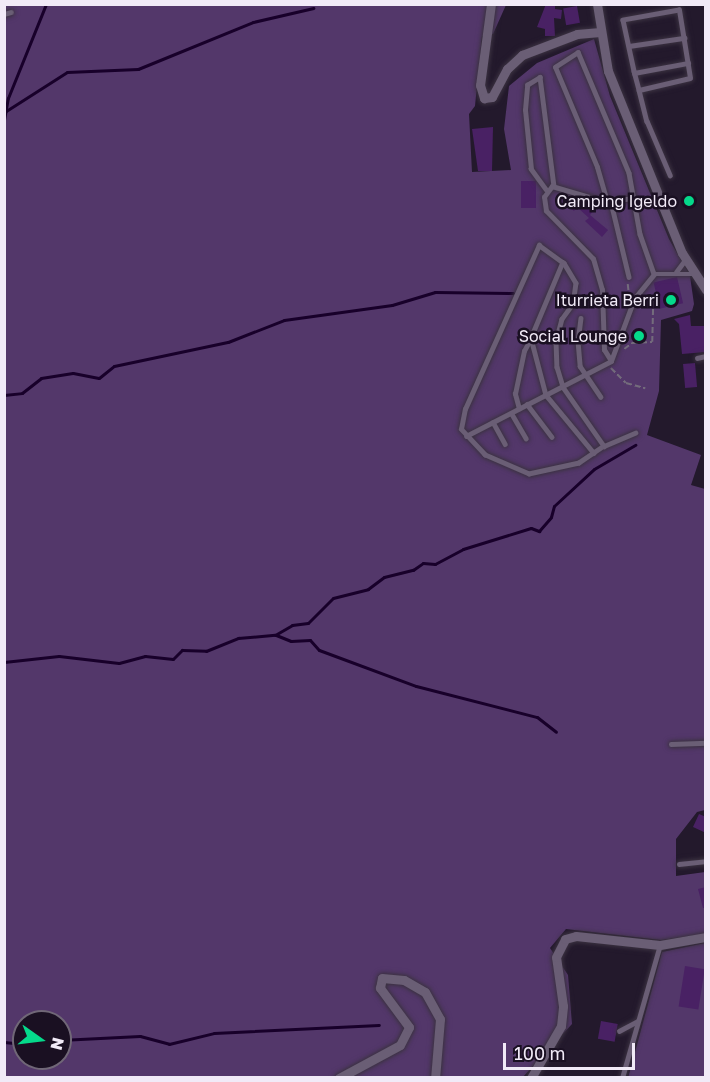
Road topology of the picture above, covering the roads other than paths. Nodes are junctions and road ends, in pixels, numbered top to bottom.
1 (491, 4) edge
2 (597, 4) edge
3 (11, 12) dead end
4 (4, 14) edge
5 (600, 32) junction
6 (684, 38) junction
7 (628, 46) junction
8 (688, 63) junction
9 (634, 73) junction
10 (639, 90) junction
11 (670, 175) dead end
12 (554, 186) junction
13 (546, 190) junction
14 (633, 198) junction
15 (609, 202) junction
16 (685, 260) junction
17 (563, 262) junction
18 (676, 272) junction
19 (654, 274) junction
20 (693, 274) junction
21 (629, 277) dead end
22 (705, 290) edge
23 (581, 318) dead end
24 (531, 338) junction
25 (705, 356) edge
26 (697, 358) dead end
27 (609, 362) junction
28 (586, 374) junction
29 (563, 387) junction
30 (546, 395) junction
31 (601, 397) dead end
32 (527, 404) junction
33 (519, 409) junction
34 (512, 414) junction
35 (493, 422) junction
36 (635, 433) dead end
37 (466, 436) junction
38 (552, 437) dead end
39 (526, 438) dead end
40 (505, 444) dead end
41 (604, 446) junction
42 (594, 453) junction
43 (705, 743) edge
44 (671, 744) dead end
45 (705, 861) edge
46 (679, 864) dead end
47 (705, 937) edge
48 (660, 945) junction
49 (638, 1021) junction
50 (619, 1031) dead end
51 (339, 1077) edge
52 (435, 1077) edge
53 (531, 1077) edge
54 (622, 1077) edge

1 - 5 street
2 - 5 street
3 - 4 lane
5 - 16 street
6 - 7 lane
6 - 7 lane
6 - 8 lane
7 - 9 lane
8 - 9 lane
8 - 10 lane
9 - 10 lane
10 - 11 lane
12 - 13 lane
12 - 13 lane
12 - 15 lane
13 - 27 lane
14 - 15 lane
14 - 15 lane
14 - 19 lane
15 - 21 lane
16 - 18 lane
16 - 20 street
17 - 24 lane
17 - 29 lane
17 - 37 lane
18 - 19 lane
18 - 20 lane
19 - 27 lane
20 - 22 street
23 - 28 lane
24 - 30 lane
24 - 33 lane
25 - 26 lane
27 - 28 lane
28 - 29 lane
28 - 31 lane
29 - 30 lane
29 - 41 lane
30 - 32 lane
30 - 42 lane
32 - 33 lane
32 - 38 lane
33 - 34 lane
34 - 35 lane
34 - 39 lane
35 - 37 lane
35 - 40 lane
36 - 41 lane
37 - 42 lane
41 - 42 lane
43 - 44 lane
45 - 46 lane
47 - 48 street
48 - 49 lane
48 - 53 street
49 - 50 lane
49 - 54 lane
51 - 52 street

